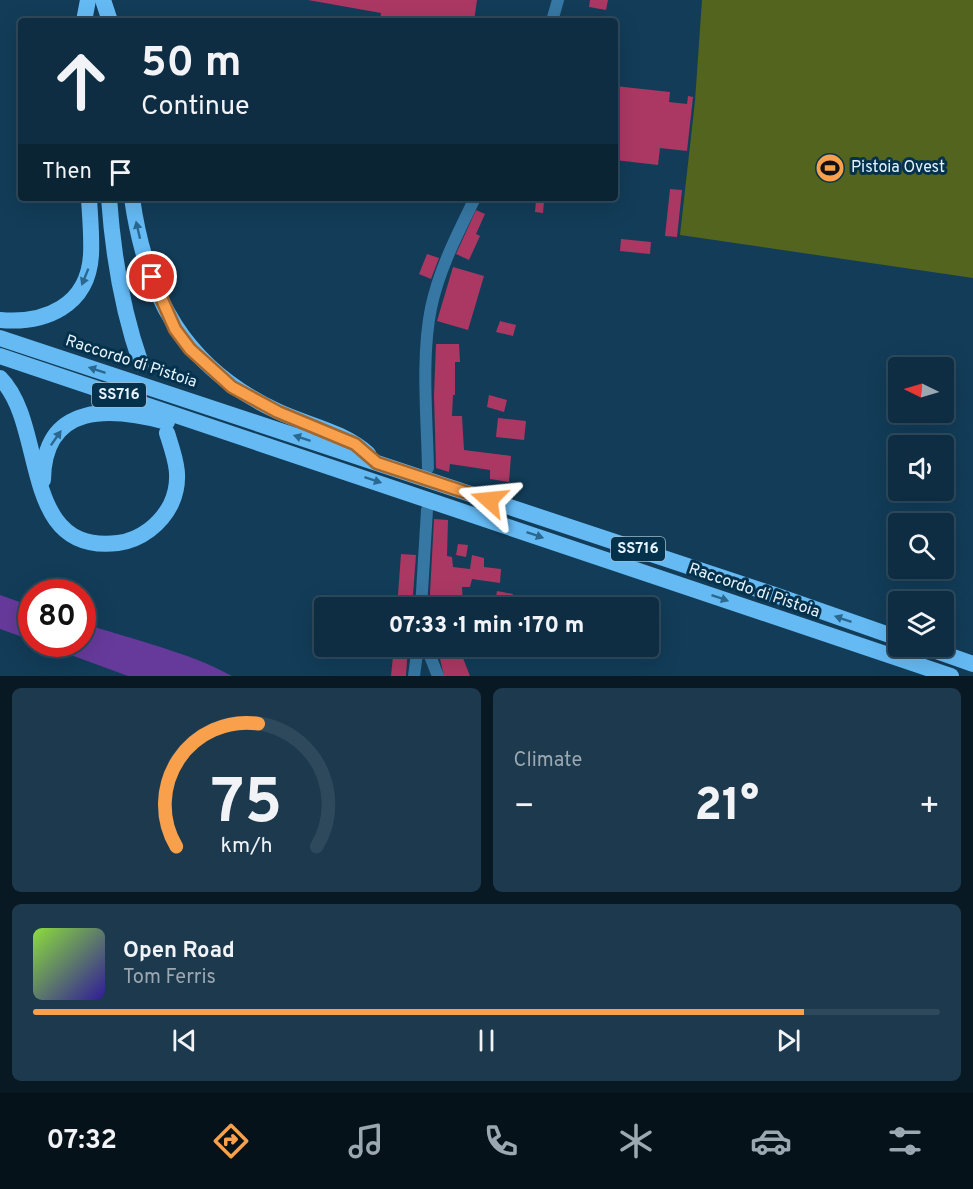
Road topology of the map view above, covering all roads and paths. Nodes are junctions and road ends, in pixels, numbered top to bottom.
1 (88, 0) edge
2 (94, 0) edge
3 (103, 0) edge
4 (558, 0) edge
5 (85, 18) edge
6 (96, 18) edge
7 (109, 18) edge
8 (553, 18) edge
9 (89, 201) edge
10 (109, 201) edge
11 (133, 201) edge
12 (474, 201) edge
13 (0, 320) edge
14 (0, 338) edge
15 (0, 356) edge
16 (141, 364) dead end
17 (0, 378) edge
18 (166, 433) dead end
19 (238, 435) junction
20 (377, 463) junction
21 (428, 468) dead end
22 (44, 494) junction
23 (427, 510) dead end
24 (422, 597) edge
25 (888, 635) edge
26 (417, 657) edge
27 (430, 657) edge
28 (953, 657) edge
29 (973, 664) edge
30 (414, 676) edge
31 (438, 676) edge
32 (951, 676) edge

1 - 5 highway
2 - 6 highway
3 - 7 highway
4 - 8 street
9 -> 13 highway
10 - 16 highway
20 -> 11 highway
12 - 21 street
20 -> 14 highway, Raccordo di Pistoia / SS716
15 - 19 highway, Raccordo di Pistoia / SS716
17 - 22 highway
18 - 22 highway
22 -> 19 highway
19 -> 32 highway, Raccordo di Pistoia / SS716
25 -> 20 highway, Raccordo di Pistoia / SS716
23 - 24 street
26 - 30 street
27 - 31 street
28 - 29 highway

